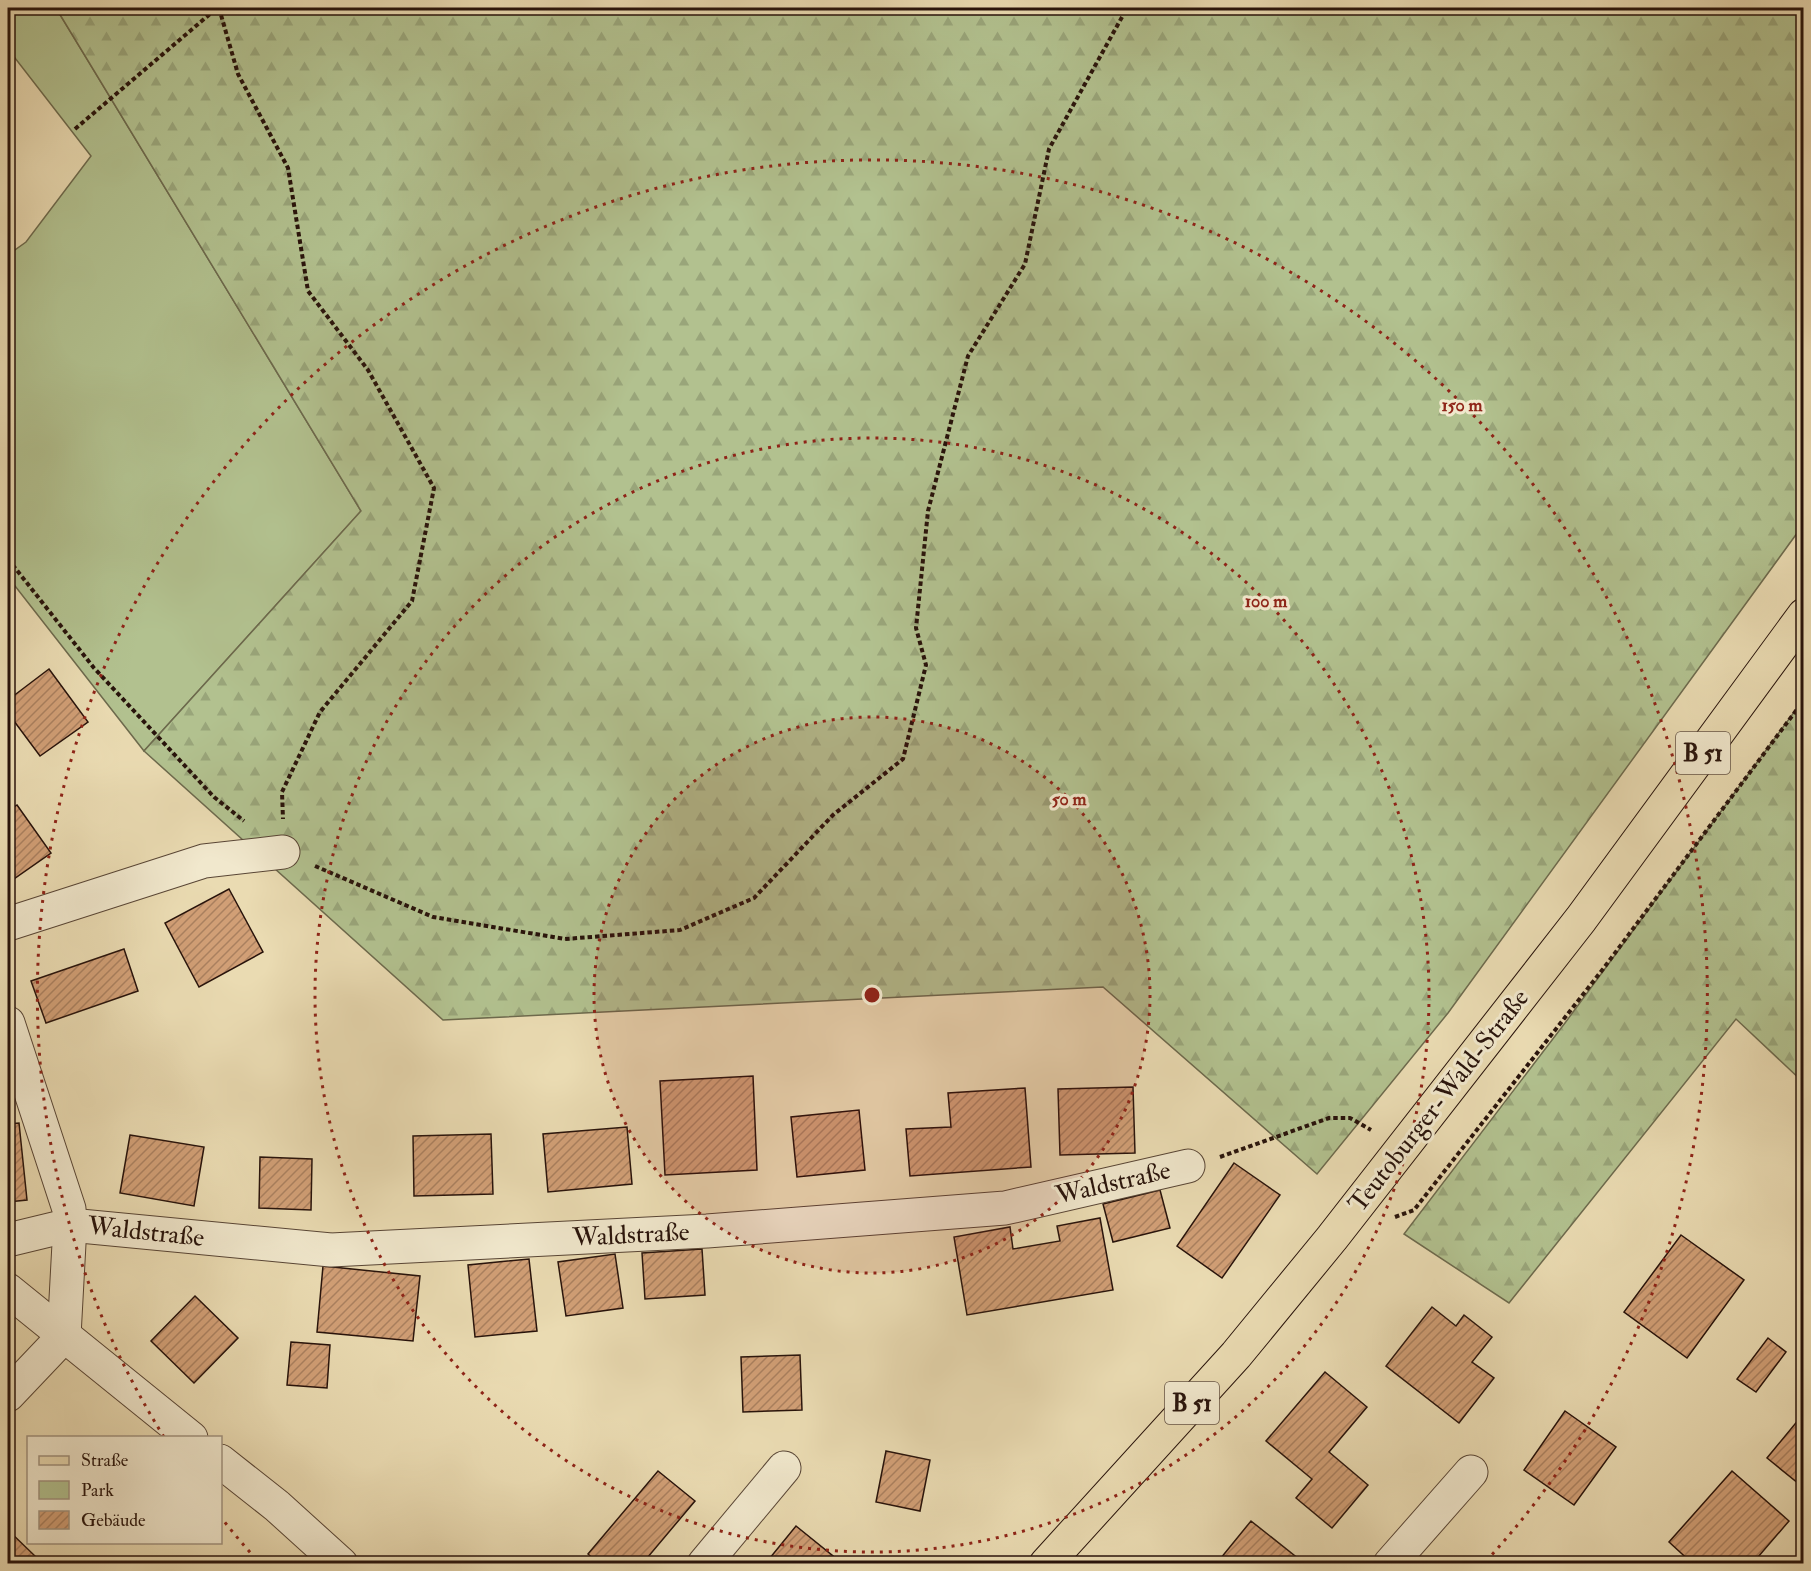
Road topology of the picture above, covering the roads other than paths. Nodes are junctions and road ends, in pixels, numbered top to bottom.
1 (1803, 615) edge
2 (283, 852) road end
3 (8, 924) edge
4 (8, 1023) edge
5 (1188, 1166) road end
6 (70, 1225) junction
7 (8, 1240) edge
8 (8, 1290) edge
9 (64, 1336) junction
10 (8, 1395) edge
11 (190, 1436) edge
12 (222, 1463) edge
13 (784, 1468) dead end
14 (1471, 1472) dead end
15 (341, 1563) edge
16 (704, 1563) edge
17 (1046, 1563) edge
18 (1390, 1563) edge

1 - 17 main road, Teutoburger-Wald-Straße / B 51
2 - 3 street
4 - 6 street, Waldstraße
5 - 6 street, Waldstraße
6 - 7 street, Waldstraße
6 - 9 street, Waldstraße
8 - 9 street
9 - 10 street
9 - 11 street
12 - 15 street
13 - 16 street
14 - 18 street

